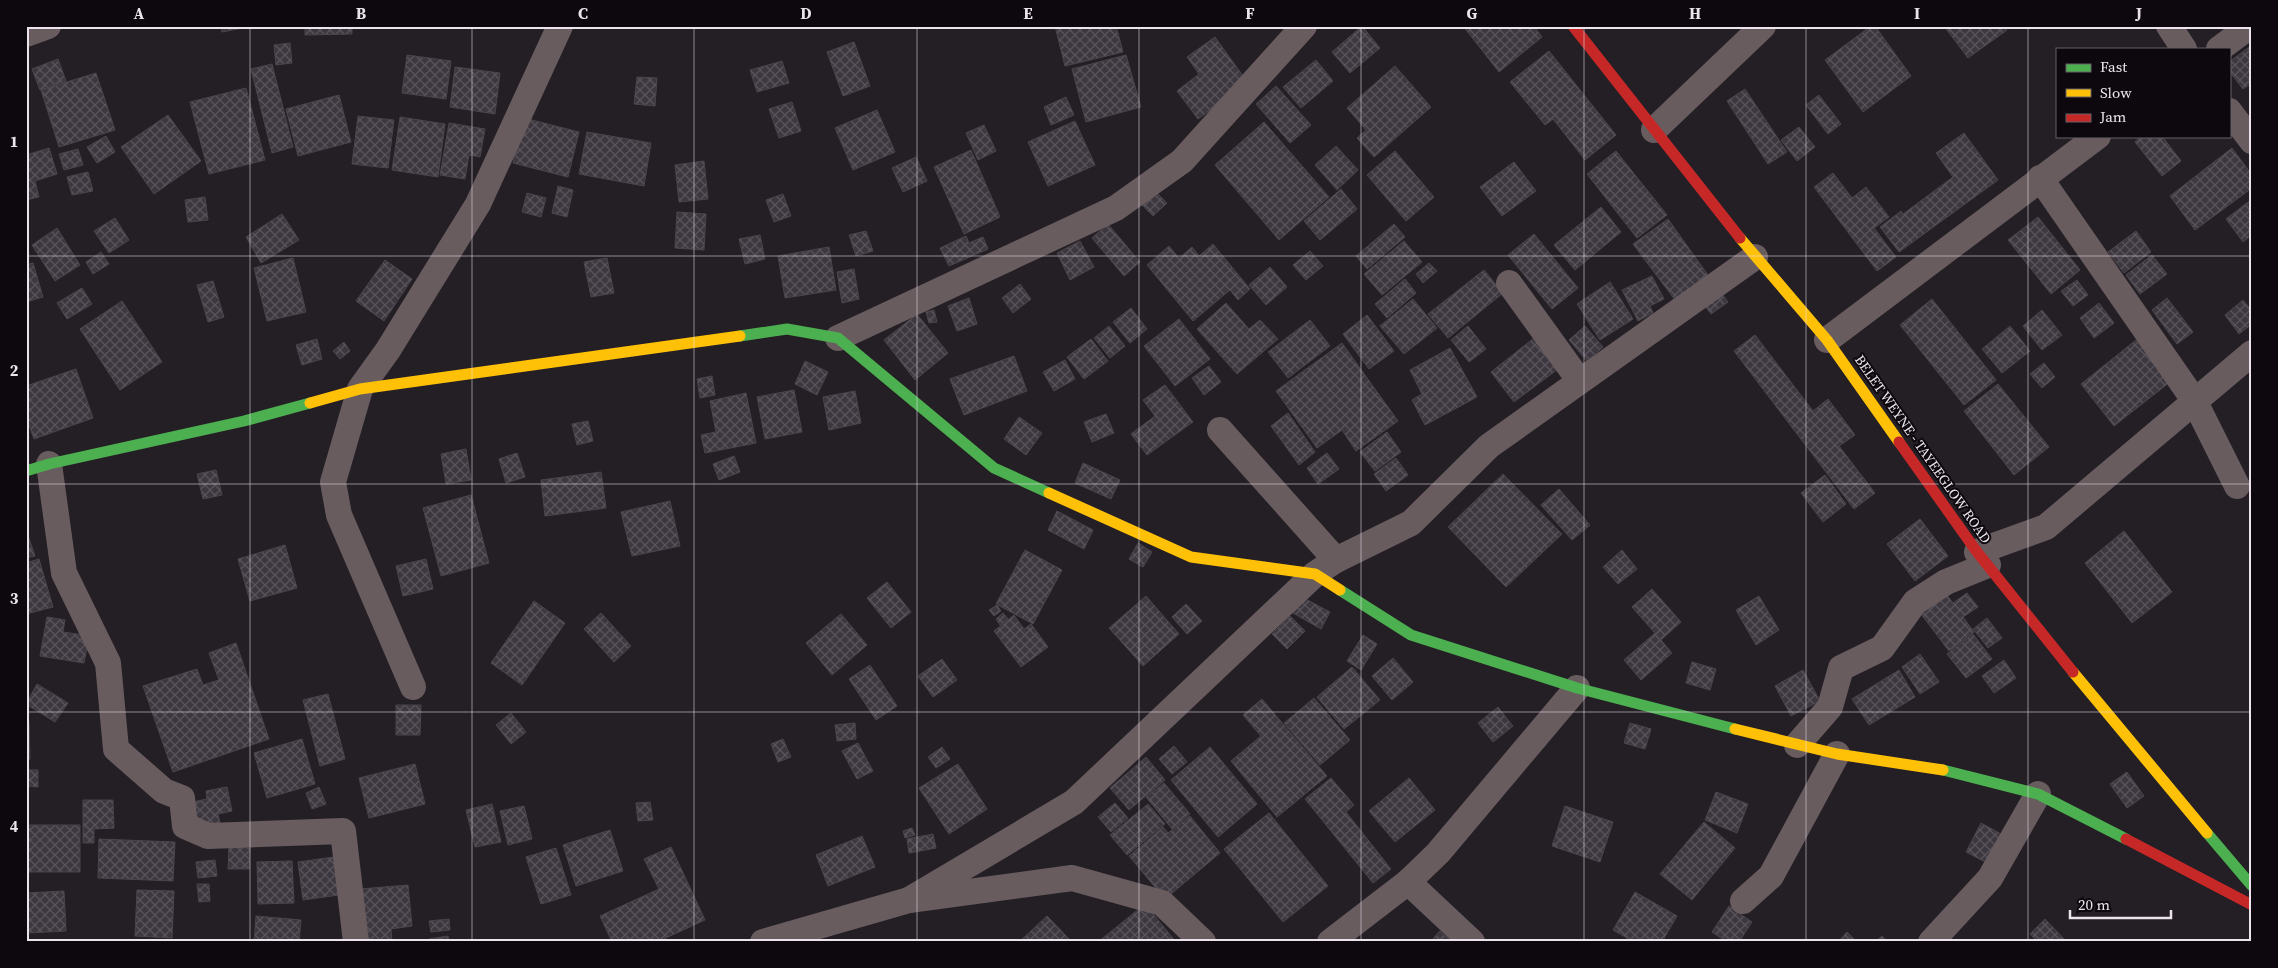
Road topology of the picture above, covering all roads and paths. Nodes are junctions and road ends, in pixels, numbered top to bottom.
1 (48, 26) edge
2 (560, 26) edge
3 (1304, 26) edge
4 (1573, 26) edge
5 (1763, 26) edge
6 (2169, 26) edge
7 (2250, 26) edge
8 (26, 34) edge
9 (2183, 48) edge
10 (2221, 48) edge
11 (2230, 111) edge
12 (1654, 130) junction
13 (2095, 138) edge
14 (2252, 141) edge
15 (2040, 178) junction
16 (1755, 257) junction
17 (1509, 284) dead end
18 (838, 338) junction
19 (1827, 340) junction
20 (2252, 353) edge
21 (1579, 380) junction
22 (360, 389) junction
23 (2194, 400) junction
24 (1220, 430) dead end
25 (38, 468) edge
26 (2237, 486) dead end
27 (1982, 558) junction
28 (1326, 567) junction
29 (413, 687) dead end
30 (1577, 688) junction
31 (1797, 745) junction
32 (1837, 754) junction
33 (2038, 794) junction
34 (1408, 882) junction
35 (2252, 886) edge
36 (909, 900) junction
37 (1743, 901) dead end
38 (2252, 905) edge
39 (356, 942) edge
40 (763, 942) edge
41 (1203, 942) edge
42 (1330, 942) edge
43 (1472, 942) edge
44 (1931, 942) edge

1 - 8 street
2 - 22 street
3 - 18 street
4 - 12 street, BELET WEYNE - TAYEEGLOW ROAD
5 - 12 street
6 - 9 street
7 - 10 street
11 - 14 street
12 - 16 street, BELET WEYNE - TAYEEGLOW ROAD
13 - 15 street
15 - 19 street
15 - 23 street
16 - 19 street, BELET WEYNE - TAYEEGLOW ROAD
16 - 21 street
17 - 21 street
18 - 22 street
18 - 28 street
19 - 27 street, BELET WEYNE - TAYEEGLOW ROAD
20 - 23 street
21 - 28 street
22 - 25 street
22 - 29 street
23 - 26 street
23 - 27 street
24 - 28 street
25 - 39 street
27 - 31 street
27 - 35 street, BELET WEYNE - TAYEEGLOW ROAD
28 - 30 street
28 - 36 street
30 - 31 street
30 - 34 street
31 - 32 street
32 - 33 street
32 - 37 street
33 - 38 street
33 - 44 street
34 - 42 street
34 - 43 street
36 - 40 street
36 - 41 street

